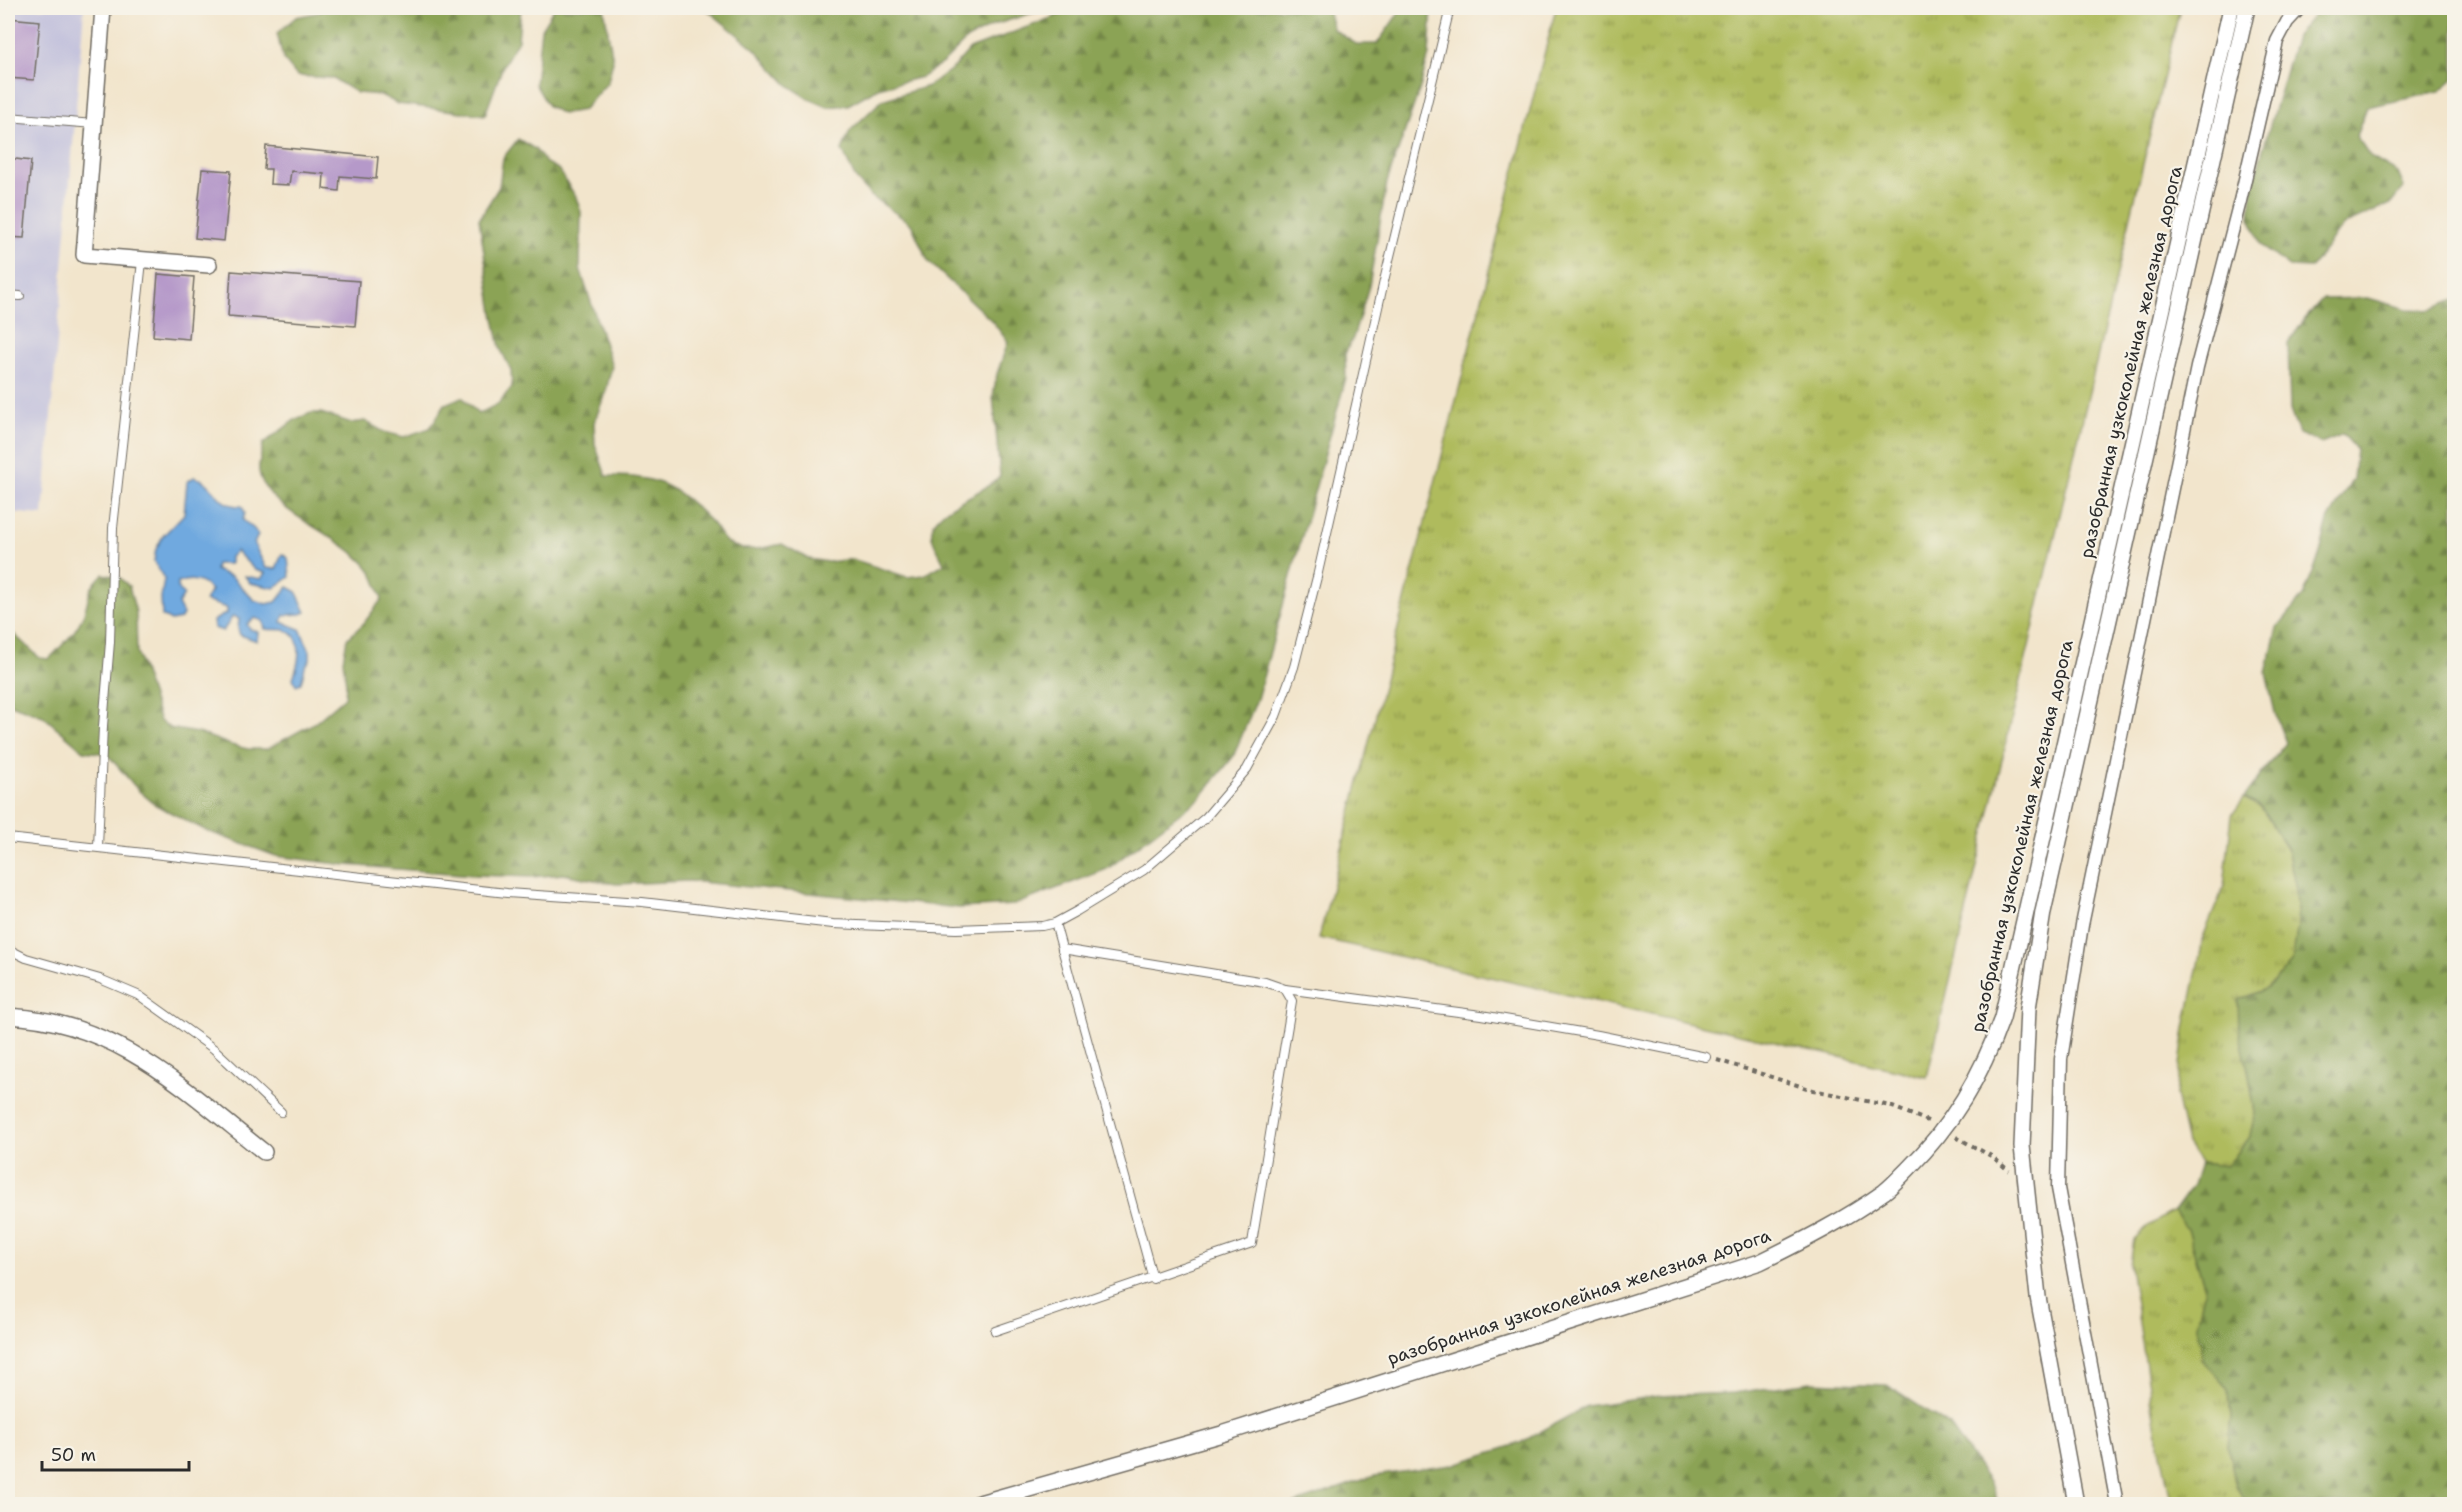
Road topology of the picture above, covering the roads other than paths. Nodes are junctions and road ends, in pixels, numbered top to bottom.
1 (103, 8) edge
2 (1450, 8) edge
3 (2231, 8) edge
4 (2247, 8) edge
5 (2300, 8) edge
6 (8, 117) edge
7 (94, 124) junction
8 (142, 261) junction
9 (209, 265) dead end
10 (8, 295) edge
11 (20, 296) dead end
12 (8, 838) edge
13 (98, 847) junction
14 (1055, 923) junction
15 (8, 949) edge
16 (1062, 949) junction
17 (1285, 989) junction
18 (8, 1016) edge
19 (1706, 1057) road end
20 (281, 1112) dead end
21 (264, 1152) dead end
22 (1153, 1279) junction
23 (994, 1331) dead end
24 (976, 1504) edge
25 (2076, 1504) edge
26 (2117, 1504) edge

1 - 7 street
2 - 14 lane
3 - 24 street, разобранная узкоколейная железная дорога
4 - 25 street
5 - 26 street
6 - 7 lane
7 - 8 street
8 - 9 street
8 - 13 lane
10 - 11 lane
12 - 13 lane
13 - 14 lane
14 - 16 lane
15 - 20 lane
16 - 17 lane
16 - 22 lane
17 - 19 lane
17 - 22 lane
18 - 21 street
22 - 23 lane

